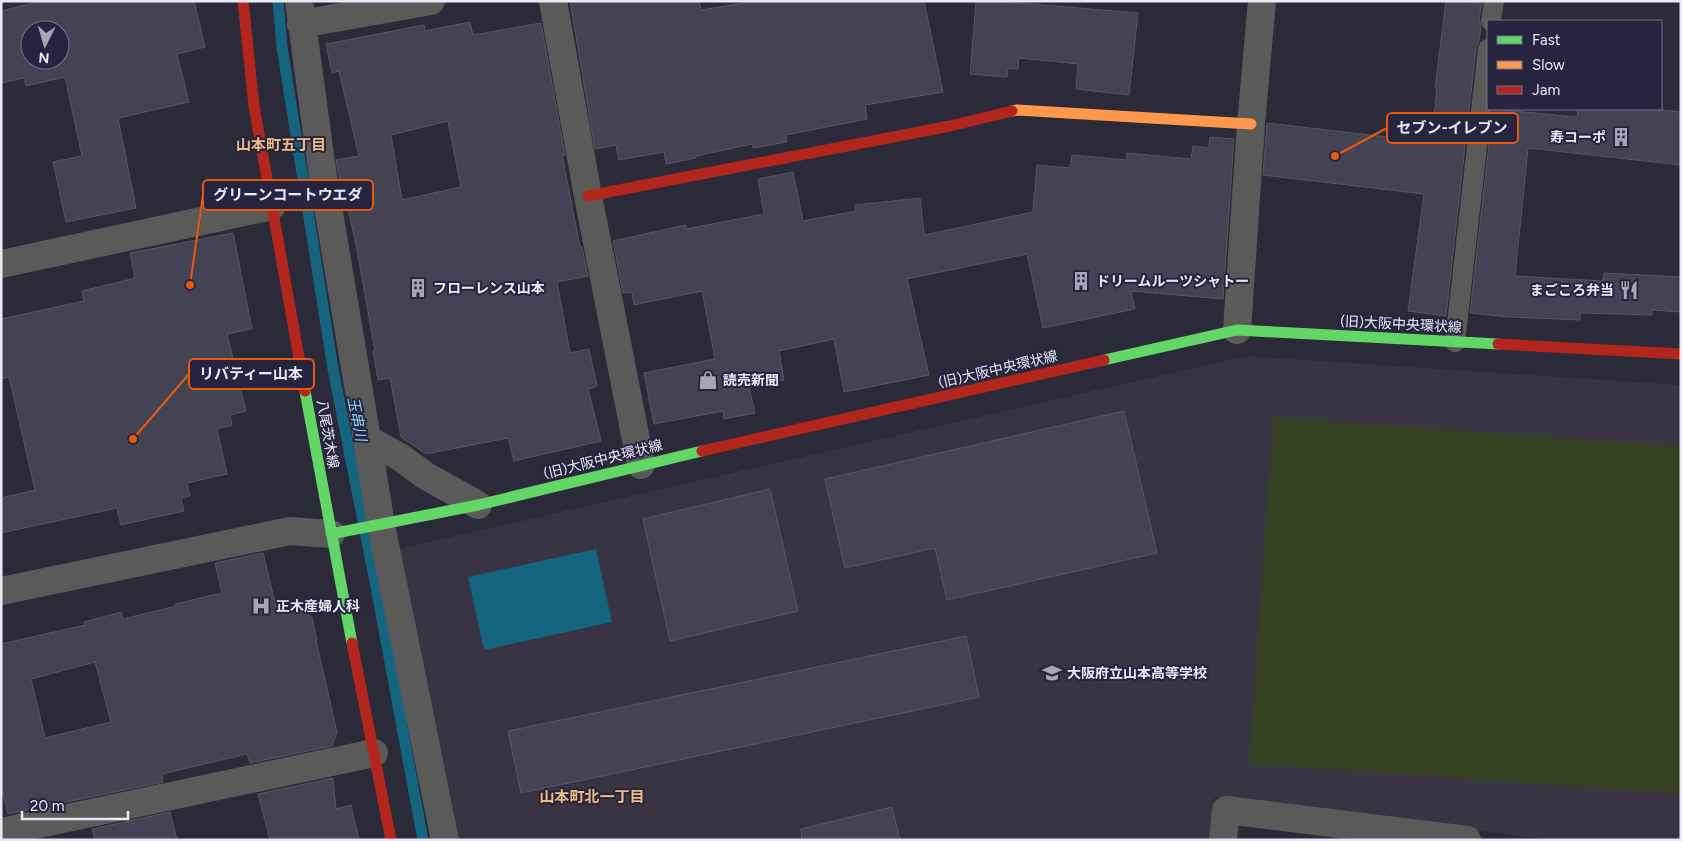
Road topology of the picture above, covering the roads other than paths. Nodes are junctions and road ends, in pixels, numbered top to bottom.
1 (243, 1) edge
2 (431, 1) edge
3 (553, 1) edge
4 (1262, 1) edge
5 (1494, 1) edge
6 (300, 13) edge
7 (1491, 20) edge
8 (1487, 58) edge
9 (1251, 124) junction
10 (588, 196) junction
11 (272, 206) junction
12 (1, 264) edge
13 (1237, 330) junction
14 (1455, 342) junction
15 (1681, 354) edge
16 (368, 438) junction
17 (640, 465) junction
18 (478, 505) junction
19 (382, 525) junction
20 (331, 534) junction
21 (1, 591) edge
22 (374, 753) junction
23 (1, 832) edge
24 (1322, 832) edge
25 (391, 840) edge
26 (445, 840) edge
27 (1223, 840) edge
28 (1467, 840) edge

1 - 11 street, 八尾茨木線
2 - 6 street
3 - 10 street
4 - 9 street
5 - 7 lane
6 - 16 street
8 - 14 lane
9 - 10 street
9 - 13 street
10 - 17 street
11 - 12 street
11 - 20 street, 八尾茨木線
13 - 14 street, (旧)大阪中央環状線
13 - 17 street, (旧)大阪中央環状線
14 - 15 street, (旧)大阪中央環状線
16 - 18 street
16 - 19 street
17 - 18 street, (旧)大阪中央環状線
18 - 19 street, (旧)大阪中央環状線
19 - 20 street, (旧)大阪中央環状線
19 - 26 street
20 - 21 street
20 - 22 street, 八尾茨木線
22 - 23 street
22 - 25 street, 八尾茨木線
24 - 27 street
24 - 28 street

